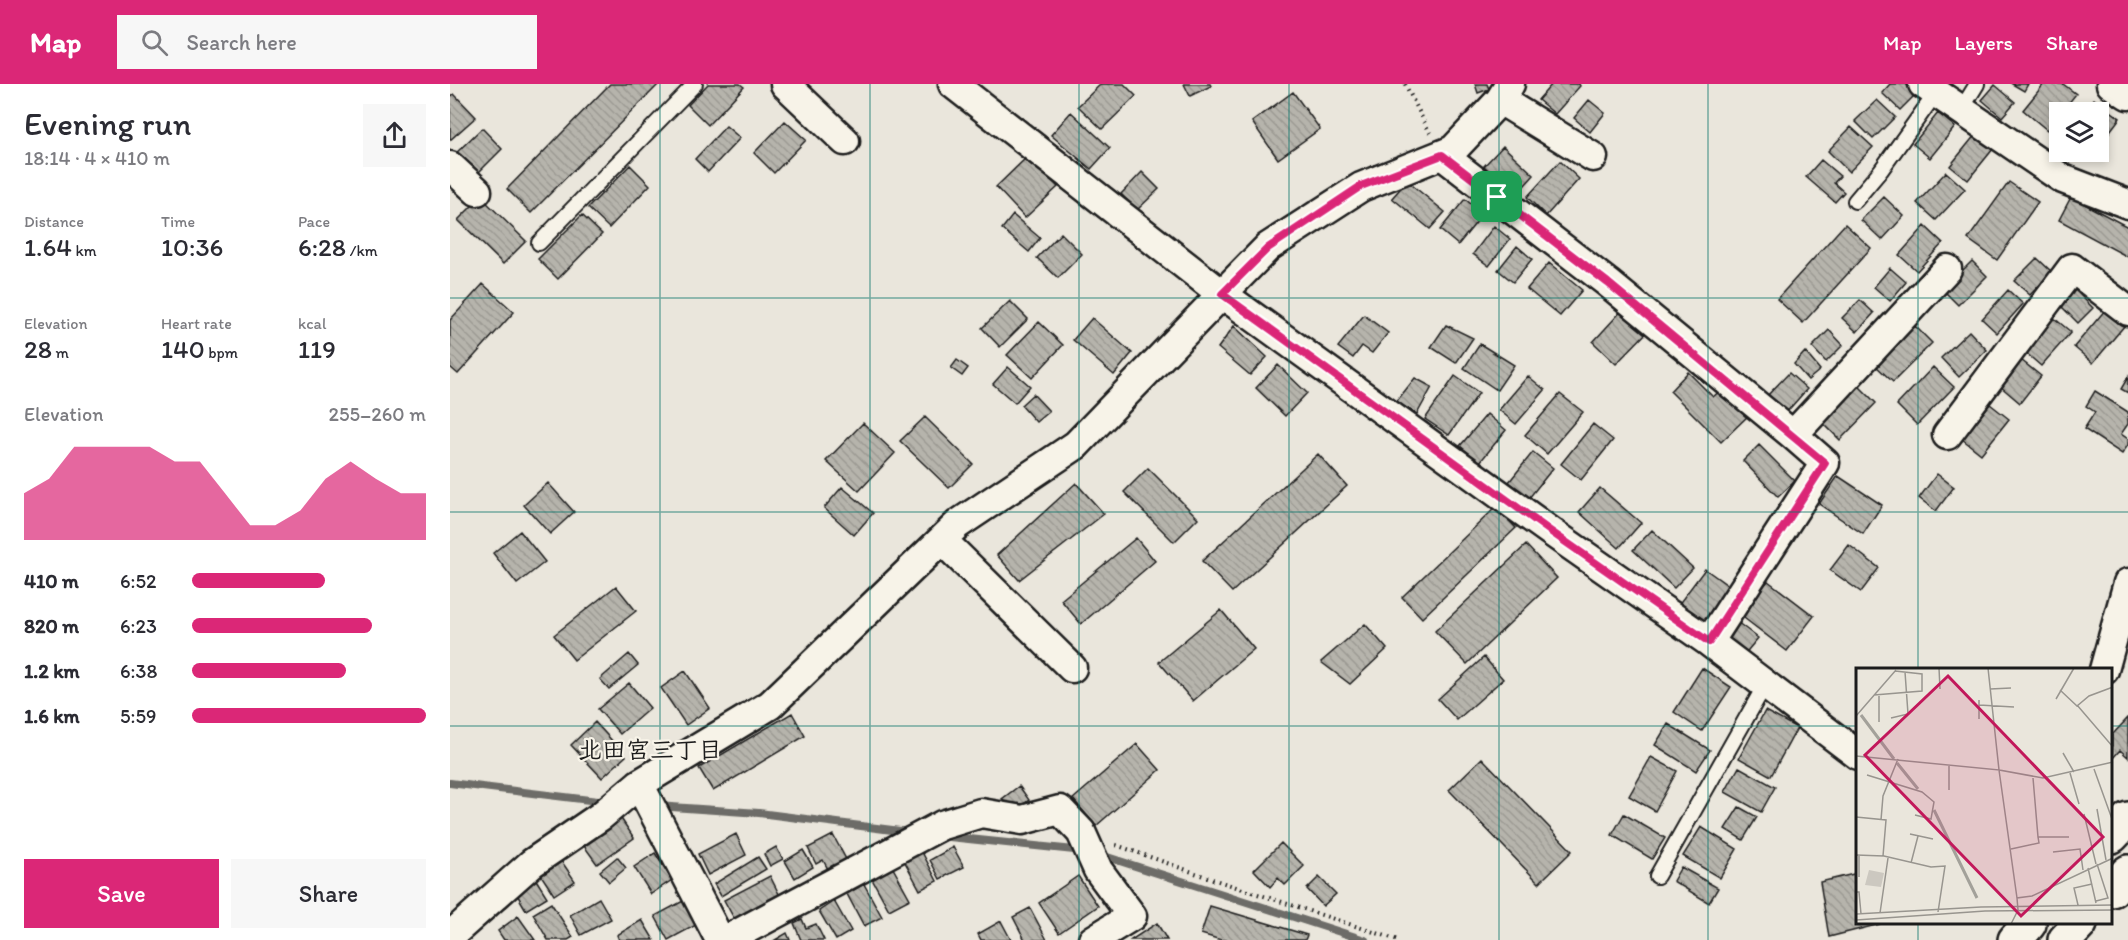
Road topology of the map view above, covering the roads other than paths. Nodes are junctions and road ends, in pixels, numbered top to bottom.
1 (695, 84) edge
2 (785, 84) edge
3 (953, 84) edge
4 (1977, 84) edge
5 (2111, 84) edge
6 (1930, 89) edge
7 (1505, 92) edge
8 (2128, 95) edge
9 (1961, 110) junction
10 (845, 141) dead end
11 (1442, 155) junction
12 (1593, 157) dead end
13 (450, 166) edge
14 (477, 191) dead end
15 (1855, 201) dead end
16 (2128, 204) edge
17 (539, 243) dead end
18 (1947, 269) dead end
19 (1222, 294) junction
20 (2128, 311) edge
21 (1793, 435) junction
22 (1947, 435) dead end
23 (942, 540) junction
24 (2128, 583) edge
25 (1709, 642) junction
26 (1072, 668) dead end
27 (2105, 668) edge
28 (1765, 685) junction
29 (1856, 753) edge
30 (639, 784) junction
31 (2128, 819) edge
32 (2113, 835) edge
33 (2128, 872) edge
34 (1657, 876) dead end
35 (2113, 889) edge
36 (2028, 925) edge
37 (2079, 925) edge
38 (450, 936) edge
39 (720, 940) edge
40 (726, 940) edge
41 (1093, 940) edge
42 (2014, 940) edge
43 (2065, 940) edge

1 - 17 lane
2 - 10 street
3 - 19 street
4 - 9 lane
5 - 8 street
6 - 9 street
6 - 15 lane
7 - 11 street
7 - 12 street
9 - 16 street
11 - 19 street
11 - 21 street
13 - 14 street
18 - 21 street
19 - 23 street
19 - 25 street
20 - 22 street
21 - 25 street
23 - 26 street
23 - 30 street
24 - 27 street
25 - 28 street
28 - 29 street
28 - 34 lane
30 - 38 street
30 - 39 street
31 - 32 main road
33 - 35 main road
36 - 42 main road
37 - 43 main road
40 - 41 street

